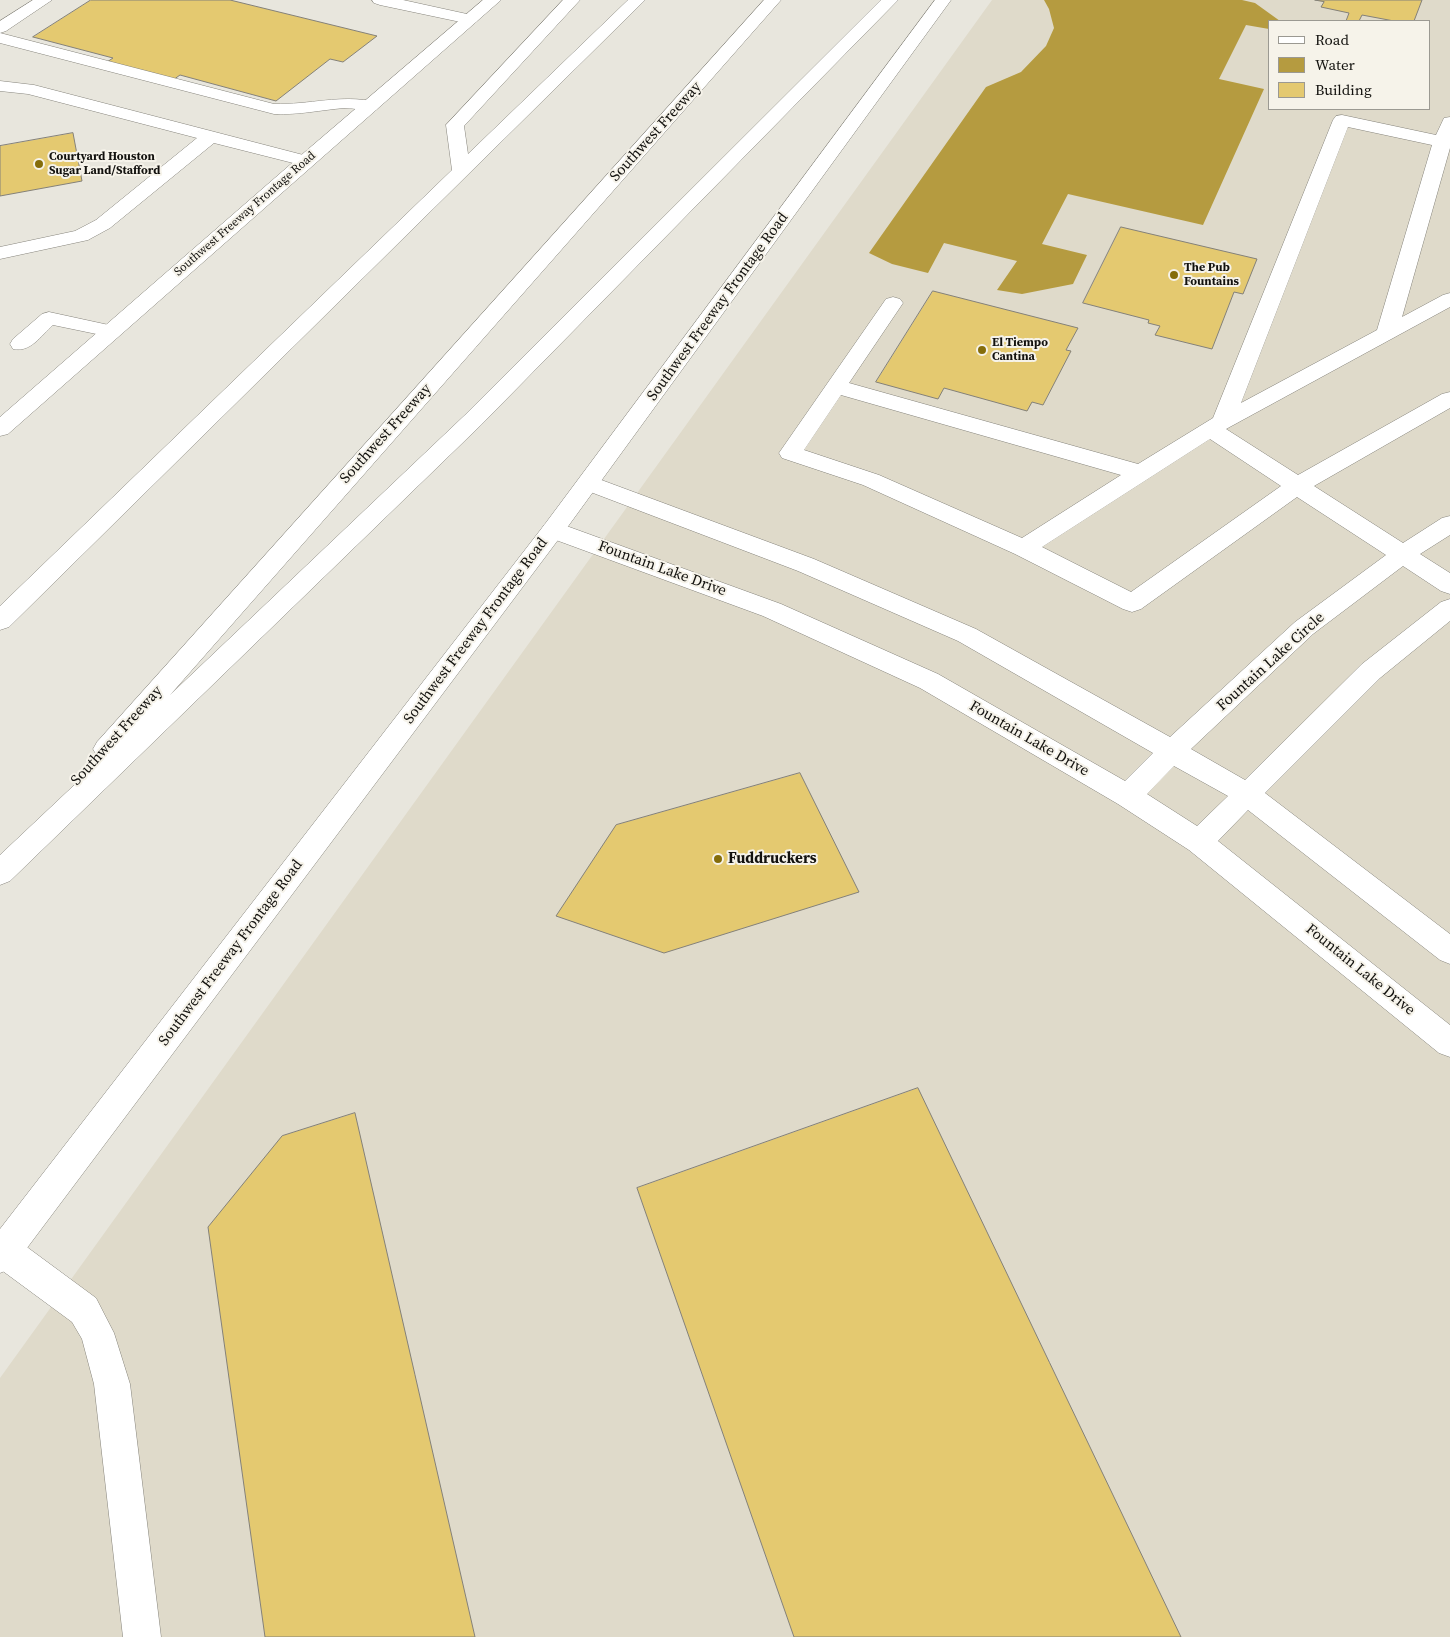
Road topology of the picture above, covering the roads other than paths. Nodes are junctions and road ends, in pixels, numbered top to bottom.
1 (44, 0) edge
2 (380, 0) edge
3 (493, 0) edge
4 (572, 0) edge
5 (637, 0) edge
6 (773, 0) edge
7 (890, 0) edge
8 (944, 0) edge
9 (470, 19) junction
10 (0, 28) edge
11 (0, 38) edge
12 (0, 86) edge
13 (49, 95) junction
14 (0, 103) edge
15 (370, 106) junction
16 (1450, 122) edge
17 (210, 137) junction
18 (1446, 142) edge
19 (305, 161) junction
20 (461, 172) junction
21 (0, 252) edge
22 (1450, 299) edge
23 (894, 303) dead end
24 (112, 331) junction
25 (1386, 335) junction
26 (20, 344) dead end
27 (835, 386) junction
28 (1450, 399) edge
29 (1216, 426) junction
30 (0, 429) edge
31 (1140, 473) junction
32 (588, 483) junction
33 (1298, 485) junction
34 (1450, 524) edge
35 (554, 530) junction
36 (1023, 548) junction
37 (1403, 554) junction
38 (1450, 585) edge
39 (1450, 608) edge
40 (0, 621) edge
41 (1170, 752) junction
42 (1247, 794) junction
43 (1128, 796) junction
44 (1200, 842) junction
45 (0, 868) edge
46 (0, 873) edge
47 (1450, 951) edge
48 (1450, 1042) edge
49 (2, 1254) edge
50 (142, 1637) edge

1 - 10 main road
2 - 9 main road
3 - 9 main road, Southwest Freeway Frontage Road
4 - 20 main road
5 - 20 main road
6 - 45 main road, Southwest Freeway
7 - 46 main road
8 - 32 main road, Southwest Freeway Frontage Road
9 - 15 main road, Southwest Freeway Frontage Road
11 - 15 main road
12 - 13 main road
13 - 14 main road
13 - 17 main road
15 - 19 main road, Southwest Freeway Frontage Road
16 - 18 main road
17 - 19 main road
17 - 21 main road
18 - 25 main road
18 - 29 main road
19 - 24 main road, Southwest Freeway Frontage Road
20 - 40 main road
22 - 25 main road
23 - 27 main road
24 - 26 main road
24 - 30 main road, Southwest Freeway Frontage Road
25 - 29 main road
27 - 31 main road
27 - 36 main road
28 - 33 main road
29 - 31 main road
29 - 33 main road
31 - 36 main road
32 - 35 main road, Southwest Freeway Frontage Road
32 - 41 main road
33 - 36 main road
33 - 37 main road
34 - 37 main road, Fountain Lake Circle
35 - 43 main road, Fountain Lake Drive
35 - 49 main road, Southwest Freeway Frontage Road
37 - 38 main road
37 - 41 main road, Fountain Lake Circle
39 - 42 main road
41 - 42 main road
41 - 43 main road, Fountain Lake Circle
42 - 44 main road
42 - 47 main road
43 - 44 main road, Fountain Lake Drive
44 - 48 main road, Fountain Lake Drive
49 - 50 main road

